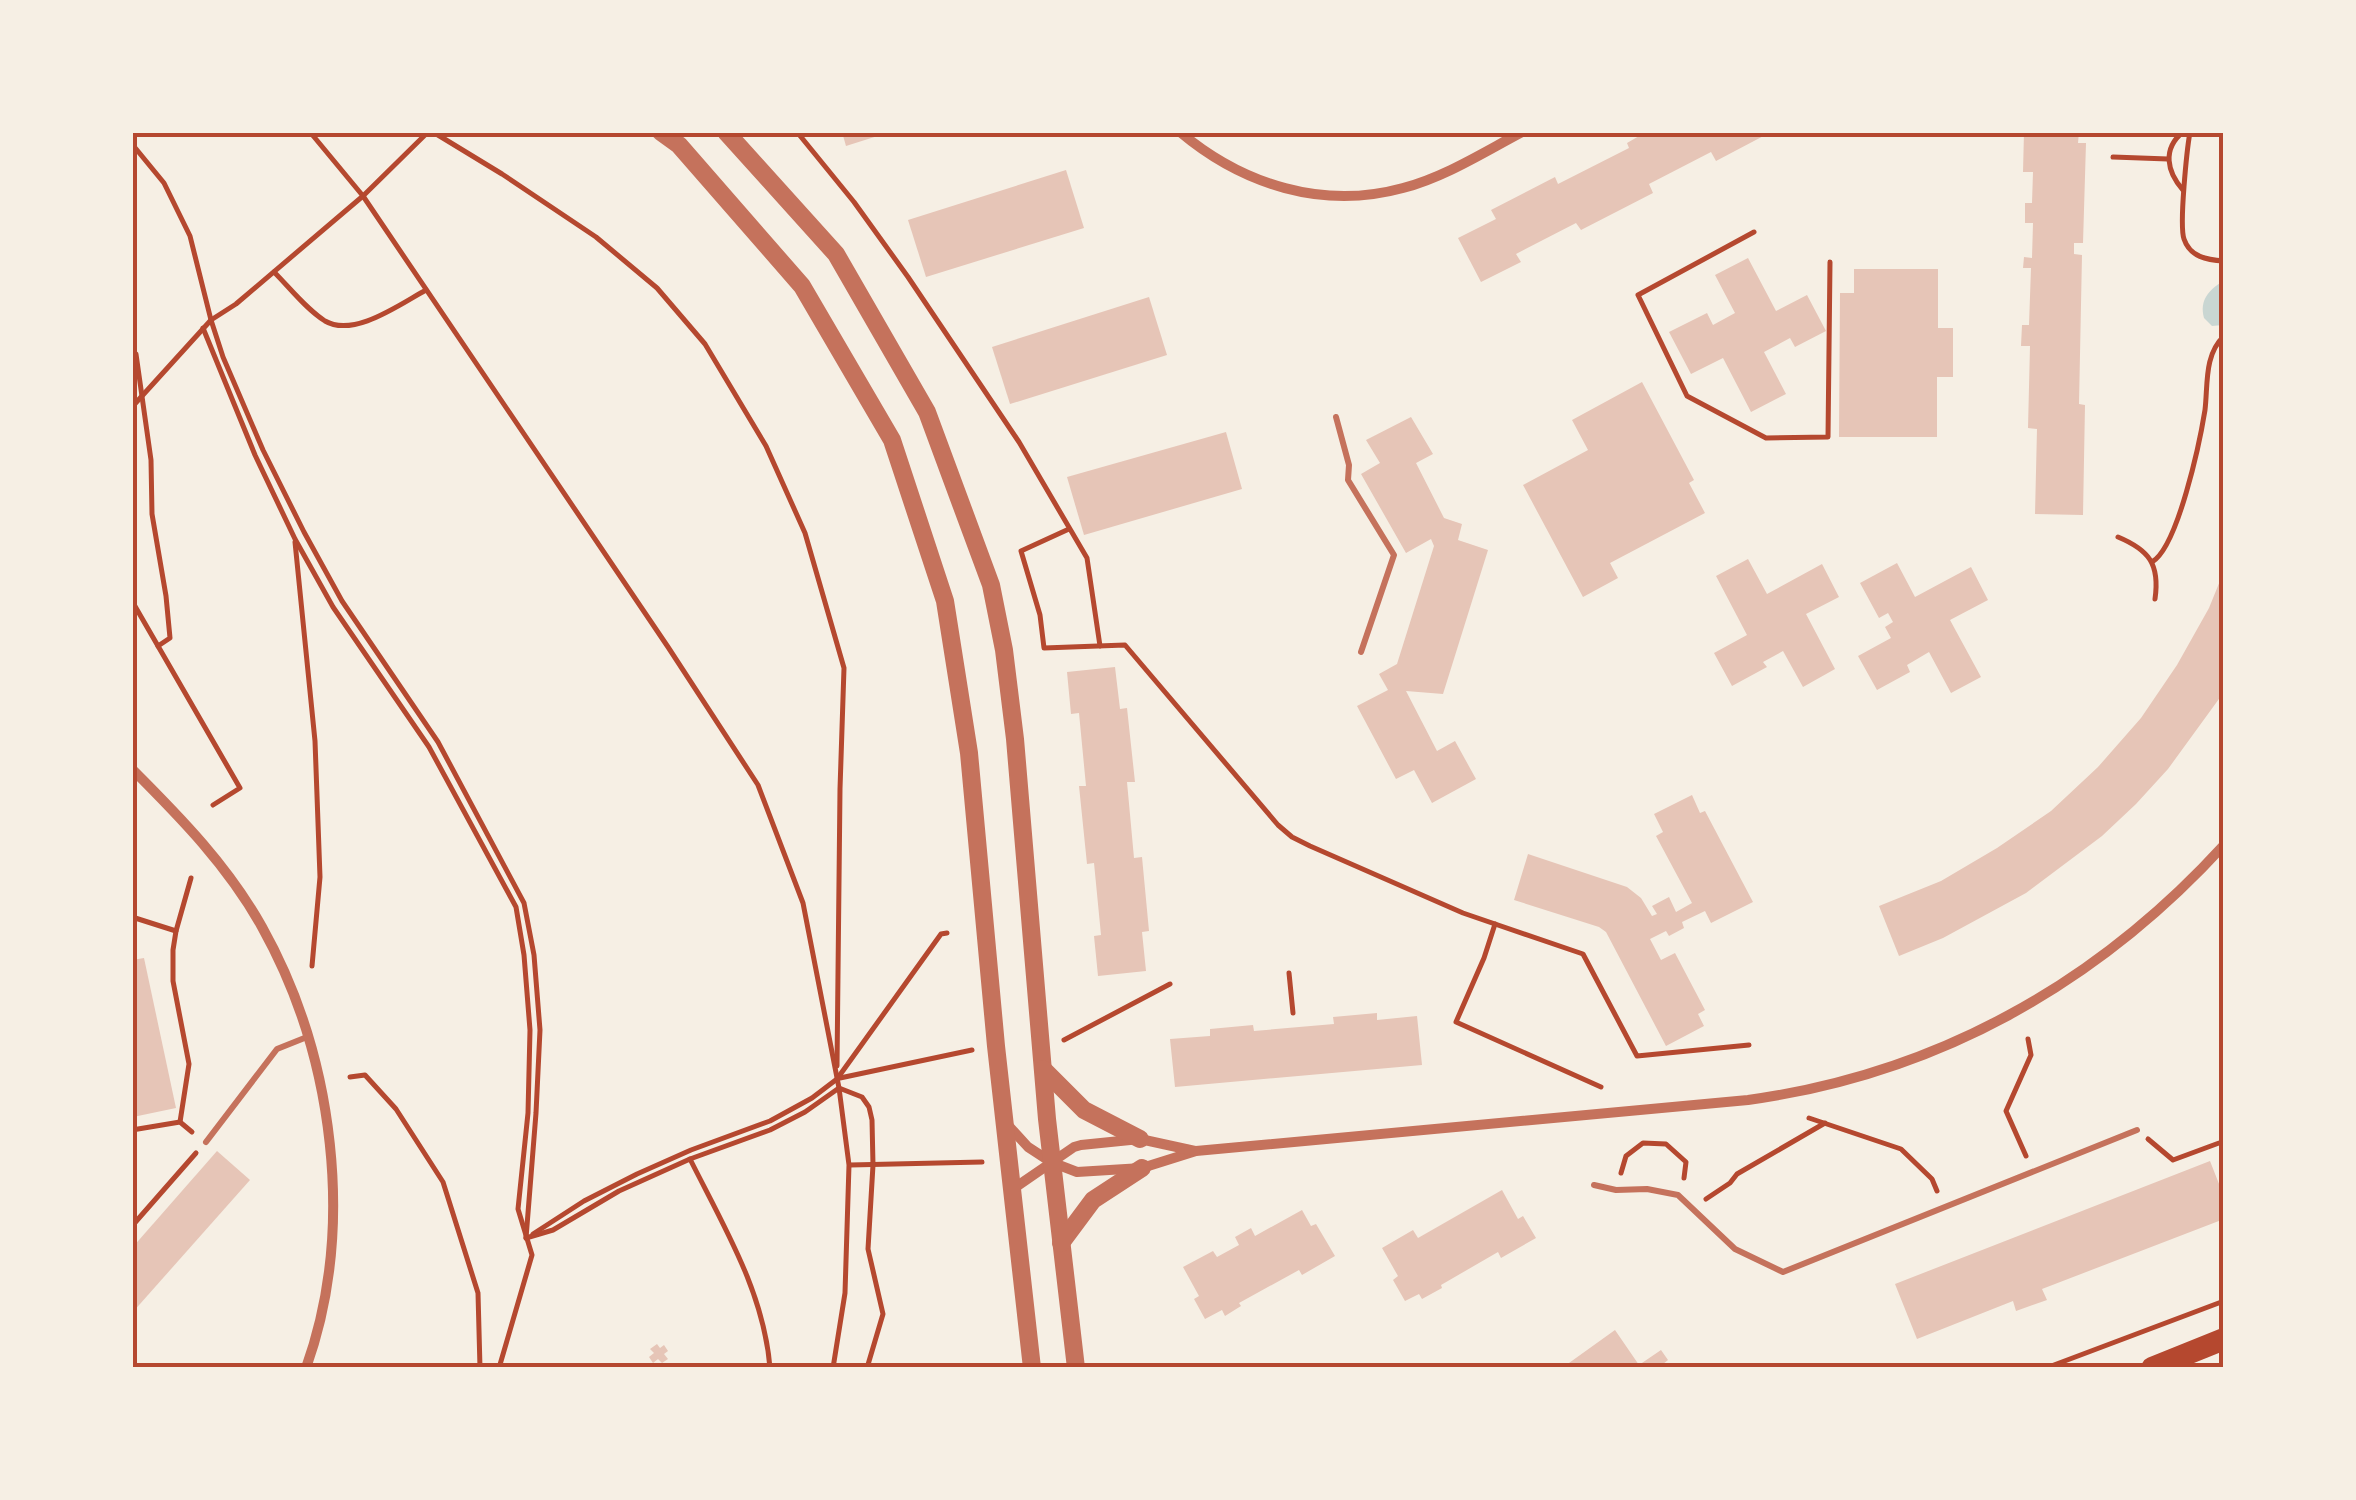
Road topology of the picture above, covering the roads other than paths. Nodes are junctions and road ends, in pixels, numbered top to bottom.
1 (661, 132) edge
2 (726, 132) edge
3 (1180, 132) edge
4 (1522, 132) edge
5 (1336, 417) dead end
6 (1361, 652) dead end
7 (132, 769) edge
8 (2224, 846) edge
9 (307, 1036) junction
10 (1043, 1069) junction
11 (1006, 1123) junction
12 (2137, 1130) road end
13 (1140, 1140) junction
14 (206, 1142) road end
15 (1196, 1152) junction
16 (1051, 1162) junction
17 (1142, 1168) junction
18 (1594, 1185) dead end
19 (1014, 1190) junction
20 (1060, 1244) junction
21 (2224, 1339) edge
22 (306, 1368) edge
23 (1032, 1368) edge
24 (1076, 1368) edge
25 (2152, 1368) edge

1 - 11 street
2 - 10 street
3 - 4 street
5 - 6 lane
7 - 9 street
8 - 15 street
9 - 14 lane
9 - 22 street
10 - 13 street
10 - 16 street
11 - 16 street
11 - 19 street
12 - 18 lane
13 - 15 street
13 - 16 street
15 - 17 street
16 - 17 street
16 - 19 street
16 - 20 street
17 - 20 street
19 - 23 street
20 - 24 street
21 - 25 main road

